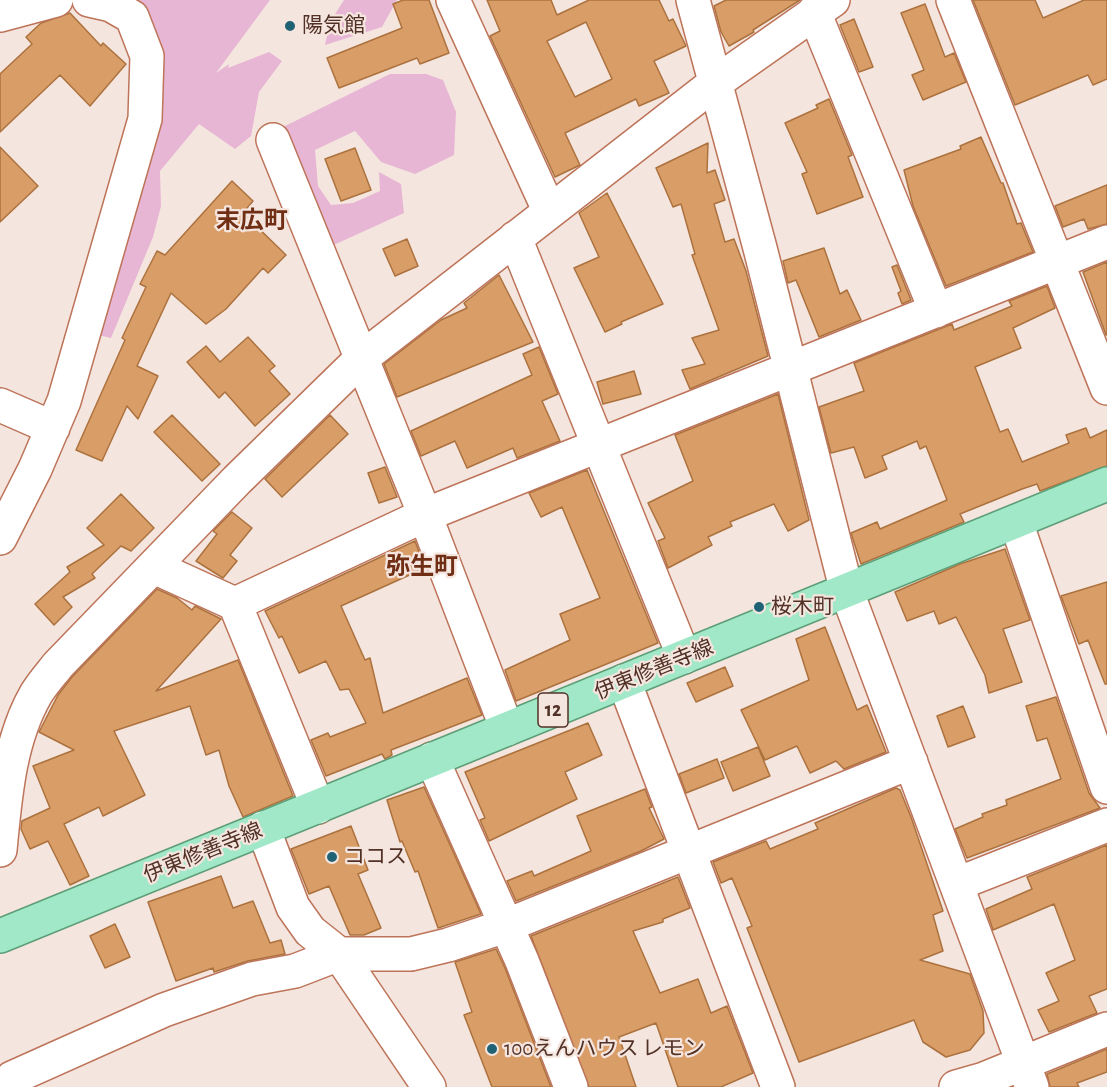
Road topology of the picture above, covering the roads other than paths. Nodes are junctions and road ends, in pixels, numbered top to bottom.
1 (56, 0) edge
2 (89, 0) edge
3 (453, 0) edge
4 (693, 0) edge
5 (953, 0) edge
6 (824, 6) edge
7 (0, 15) edge
8 (714, 83) junction
9 (273, 140) dead end
10 (549, 210) junction
11 (515, 238) junction
12 (1107, 242) edge
13 (1058, 262) junction
14 (936, 311) junction
15 (362, 358) junction
16 (791, 369) junction
17 (1107, 388) edge
18 (0, 405) edge
19 (52, 428) junction
20 (598, 446) junction
21 (1107, 484) edge
22 (425, 515) junction
23 (1016, 522) junction
24 (0, 538) edge
25 (154, 567) junction
26 (847, 592) junction
27 (235, 604) junction
28 (684, 657) junction
29 (624, 681) junction
30 (507, 729) junction
31 (432, 759) junction
32 (911, 762) junction
33 (1107, 787) edge
34 (318, 807) junction
35 (1107, 825) edge
36 (263, 828) junction
37 (0, 850) edge
38 (690, 851) junction
39 (957, 884) junction
40 (506, 926) junction
41 (0, 936) edge
42 (339, 954) junction
43 (1107, 1029) edge
44 (9, 1072) edge
45 (1028, 1075) edge
46 (429, 1087) edge
47 (571, 1087) edge
48 (778, 1087) edge
49 (956, 1087) edge

1 - 7 street
2 - 19 street
3 - 10 street
4 - 8 street
5 - 13 street
6 - 8 street
6 - 14 street
8 - 10 street
8 - 16 street
9 - 15 street
10 - 11 street
11 - 15 street
11 - 20 street
12 - 13 street
13 - 14 street
13 - 17 street
14 - 16 street
15 - 22 street
15 - 25 street
16 - 20 street
16 - 26 street
18 - 19 street
19 - 24 street
20 - 22 street
20 - 28 street
21 - 23 main road, 伊東修善寺線 / 12
22 - 27 street
22 - 30 street
23 - 26 main road, 伊東修善寺線 / 12
23 - 33 street
25 - 27 street
25 - 37 street
26 - 28 main road, 伊東修善寺線 / 12
26 - 32 street
27 - 34 street
28 - 29 main road, 伊東修善寺線 / 12
29 - 30 main road, 伊東修善寺線 / 12
29 - 38 street
30 - 31 main road, 伊東修善寺線 / 12
31 - 34 main road, 伊東修善寺線 / 12
31 - 40 street
32 - 38 street
32 - 39 street
34 - 36 main road, 伊東修善寺線 / 12
35 - 39 street
36 - 41 main road, 伊東修善寺線 / 12
36 - 42 street
38 - 40 street
38 - 48 street
39 - 45 street
40 - 42 street
40 - 47 street
42 - 44 street
42 - 46 street
43 - 45 street
45 - 49 street

